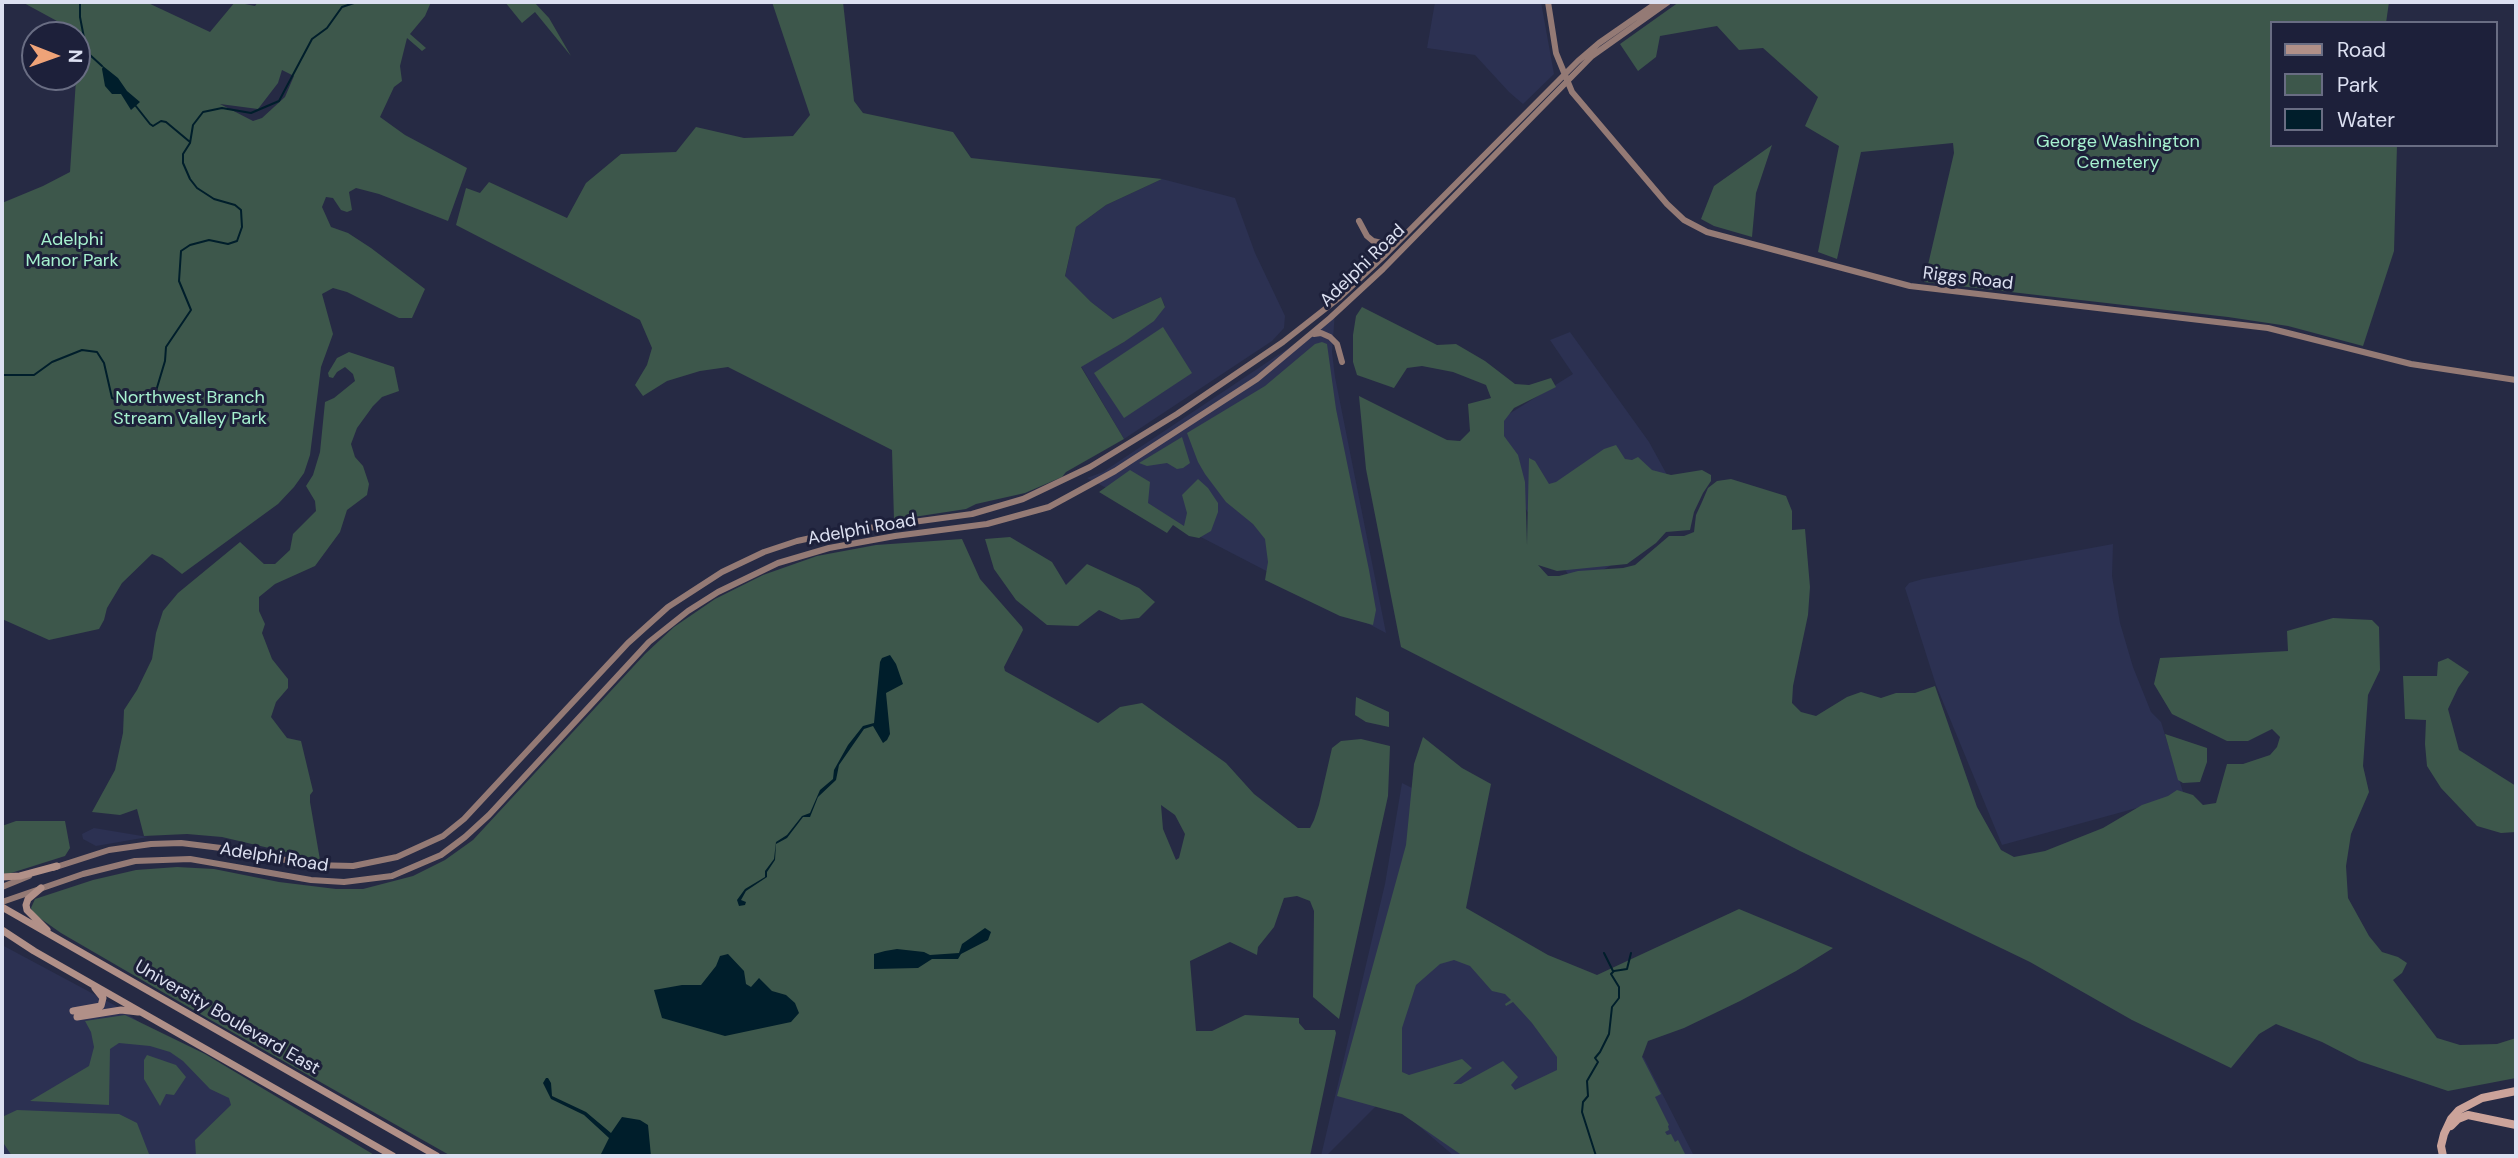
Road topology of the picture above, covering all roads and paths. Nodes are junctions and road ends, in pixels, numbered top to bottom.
1 (1548, 2) edge
2 (1658, 2) edge
3 (1668, 2) edge
4 (1565, 78) junction
5 (1359, 220) dead end
6 (1403, 236) junction
7 (1312, 334) junction
8 (1342, 362) dead end
9 (2516, 380) edge
10 (57, 866) junction
11 (2, 877) edge
12 (2, 887) edge
13 (41, 888) junction
14 (2, 904) edge
15 (2, 930) edge
16 (2, 935) edge
17 (55, 938) junction
18 (34, 951) junction
19 (90, 983) junction
20 (144, 1013) junction
21 (2516, 1091) edge
22 (2516, 1125) edge
23 (2442, 1155) edge
24 (393, 1156) edge
25 (437, 1156) edge

1 - 4 main road, Riggs Road
2 - 4 main road, Adelphi Road
3 - 4 main road, Adelphi Road
4 - 6 main road, Adelphi Road
4 - 7 main road, Adelphi Road
4 - 9 main road, Riggs Road
5 - 6 main road
6 - 10 main road, Adelphi Road
7 - 8 main road
7 - 13 main road, Adelphi Road
10 - 11 main road
10 - 12 main road, Adelphi Road
13 - 14 main road, Adelphi Road
13 - 17 main road
14 - 17 main road, University Boulevard East
15 - 18 main road, University Boulevard East
16 - 18 main road
17 - 25 main road, University Boulevard East
18 - 19 main road, University Boulevard East
19 - 20 main road, University Boulevard East
19 - 20 main road
20 - 24 main road, University Boulevard East
21 - 23 highway
22 - 23 highway

